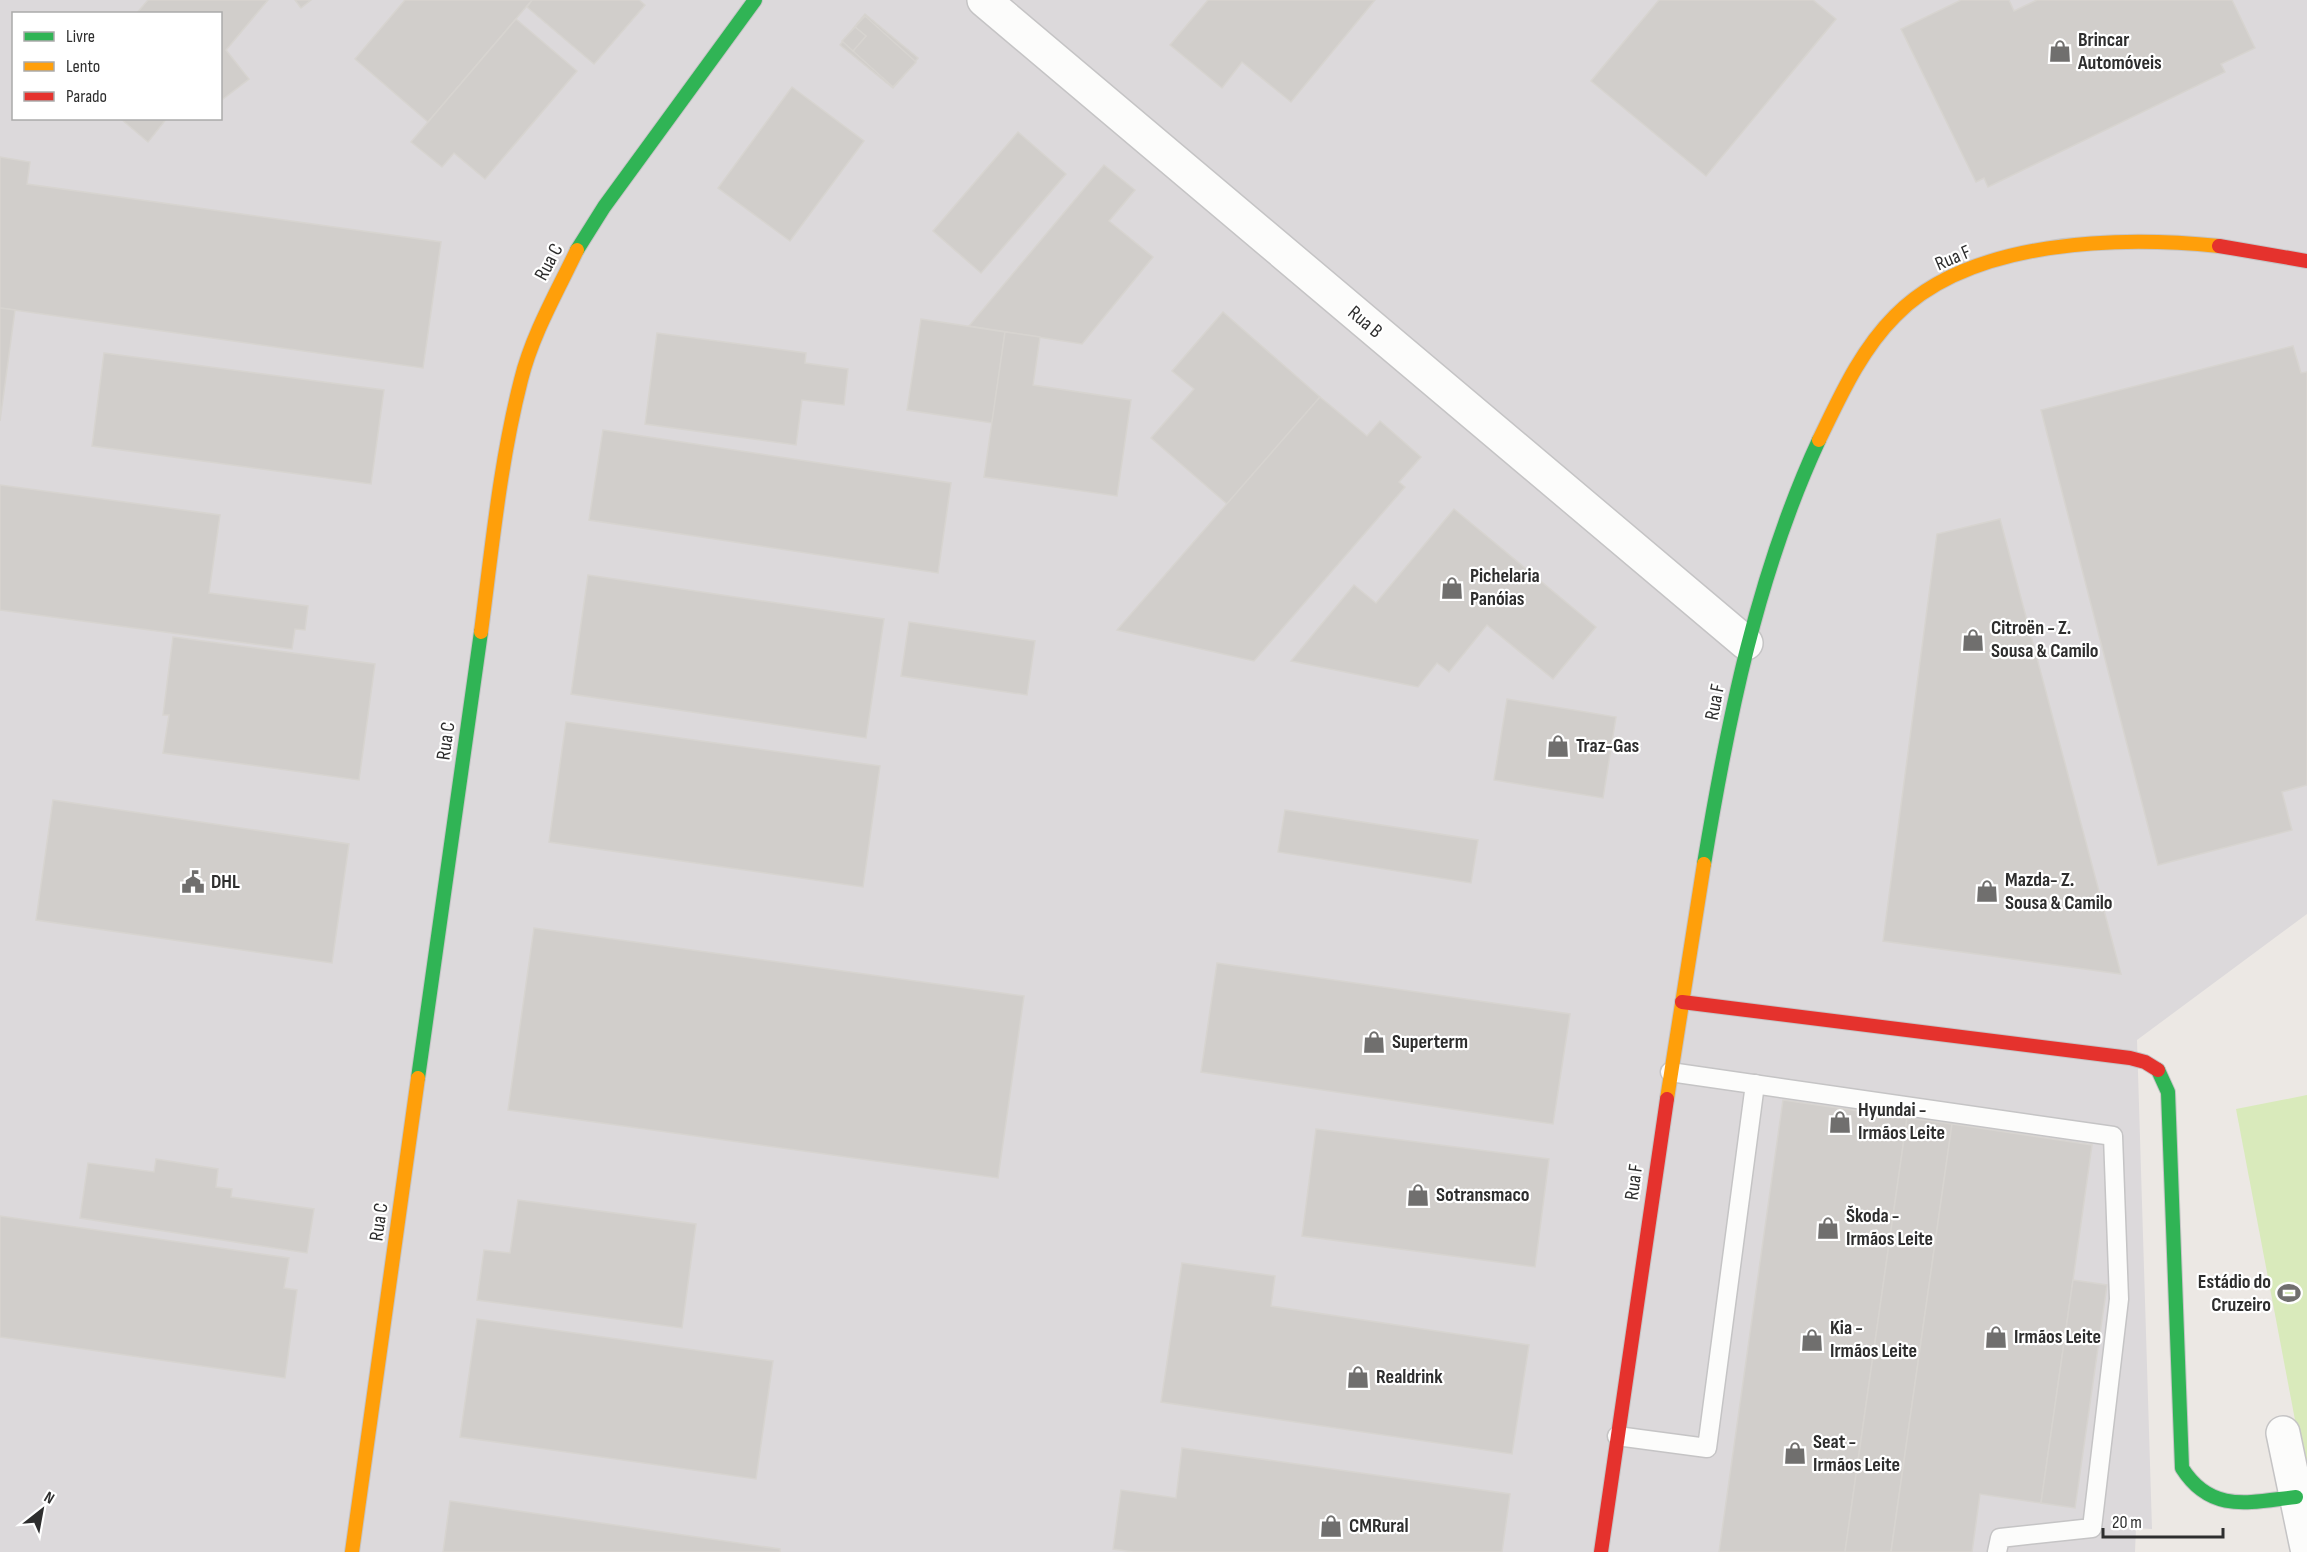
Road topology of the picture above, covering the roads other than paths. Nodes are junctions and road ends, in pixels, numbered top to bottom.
1 (755, 0) edge
2 (984, 0) edge
3 (2307, 261) edge
4 (1746, 643) junction
5 (1682, 1002) junction
6 (1670, 1072) junction
7 (1755, 1084) junction
8 (2283, 1433) dead end
9 (1617, 1436) junction
10 (2296, 1497) junction
11 (2307, 1548) edge
12 (352, 1552) edge
13 (1601, 1552) edge
14 (1997, 1552) edge

1 - 12 street, Rua C
2 - 4 street, Rua B
3 - 4 street, Rua F
4 - 5 street, Rua F
5 - 6 street, Rua F
5 - 10 street
6 - 7 lane
6 - 9 street, Rua F
7 - 9 lane
7 - 14 lane
8 - 10 street
9 - 13 street, Rua F
10 - 11 street

